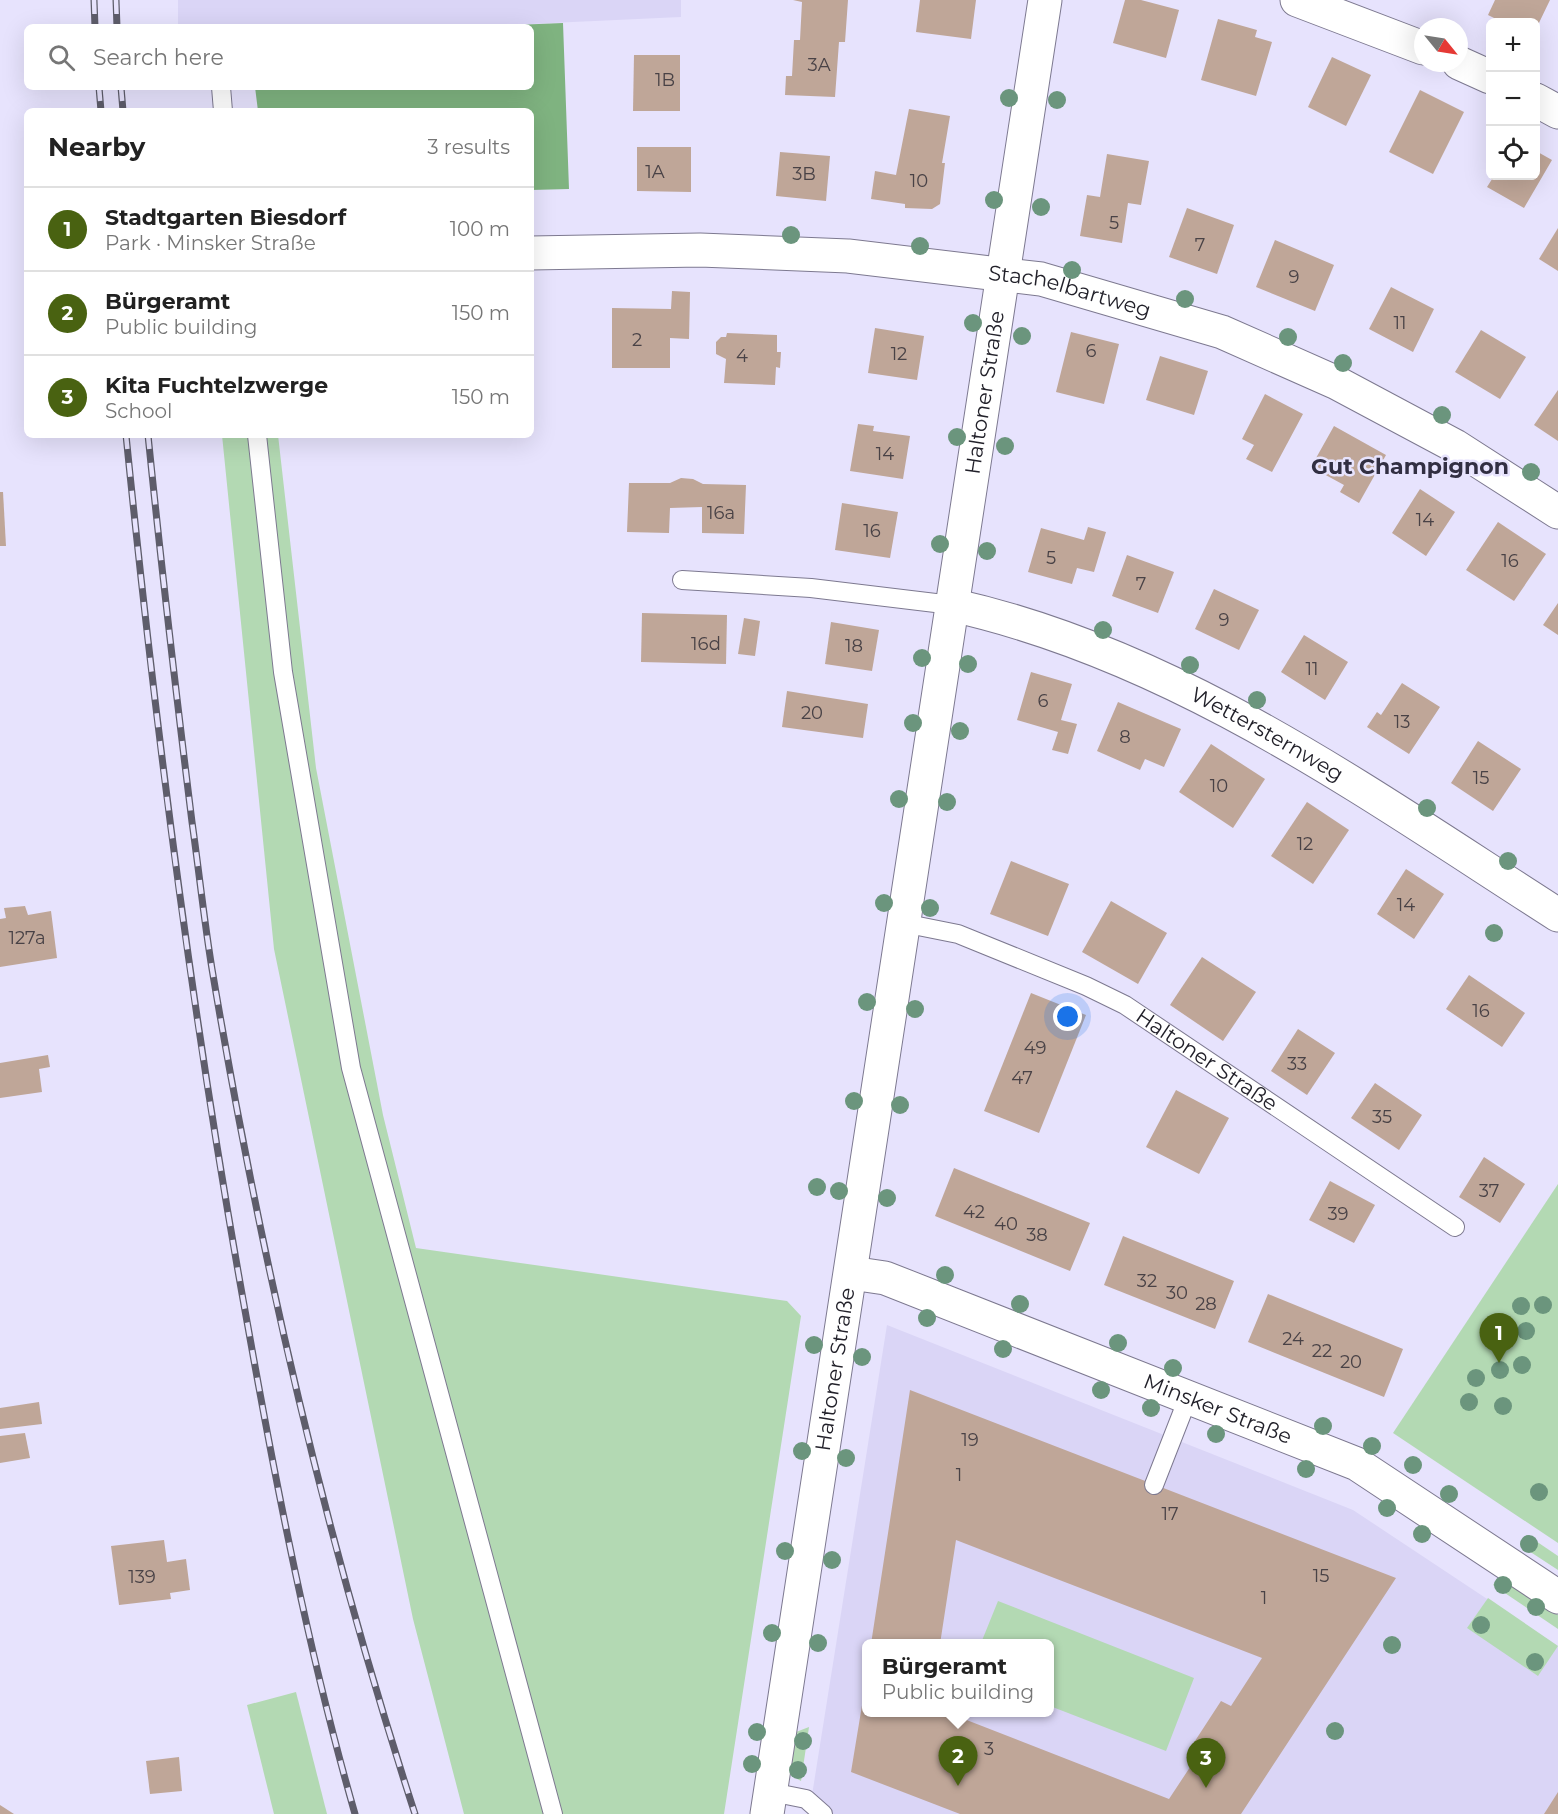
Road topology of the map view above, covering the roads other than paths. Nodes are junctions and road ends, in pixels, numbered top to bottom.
1 (1045, 0) edge
2 (1298, 0) edge
3 (1414, 45) edge
4 (1468, 67) edge
5 (1486, 75) edge
6 (221, 90) edge
7 (1540, 101) edge
8 (223, 108) edge
9 (1558, 112) edge
10 (534, 253) edge
11 (1002, 273) junction
12 (257, 438) edge
13 (1558, 512) edge
14 (682, 580) dead end
15 (952, 605) junction
16 (1558, 915) edge
17 (903, 923) junction
18 (1455, 1227) dead end
19 (851, 1273) junction
20 (1188, 1398) junction
21 (1154, 1485) dead end
22 (1558, 1597) edge
23 (769, 1803) edge
24 (553, 1814) edge
25 (823, 1814) edge

1 - 11 street, Haltoner Straße
2 - 3 street
4 - 5 street
6 - 8 lane
7 - 9 street
10 - 11 street, Stachelbartweg
11 - 13 street, Stachelbartweg
11 - 15 street, Haltoner Straße
12 - 24 lane
14 - 15 lane
15 - 16 street, Wettersternweg
15 - 17 street, Haltoner Straße
17 - 18 lane, Haltoner Straße
17 - 19 street, Haltoner Straße
19 - 20 street, Minsker Straße
19 - 23 street, Haltoner Straße
20 - 21 lane
20 - 22 street, Minsker Straße
23 - 25 lane

